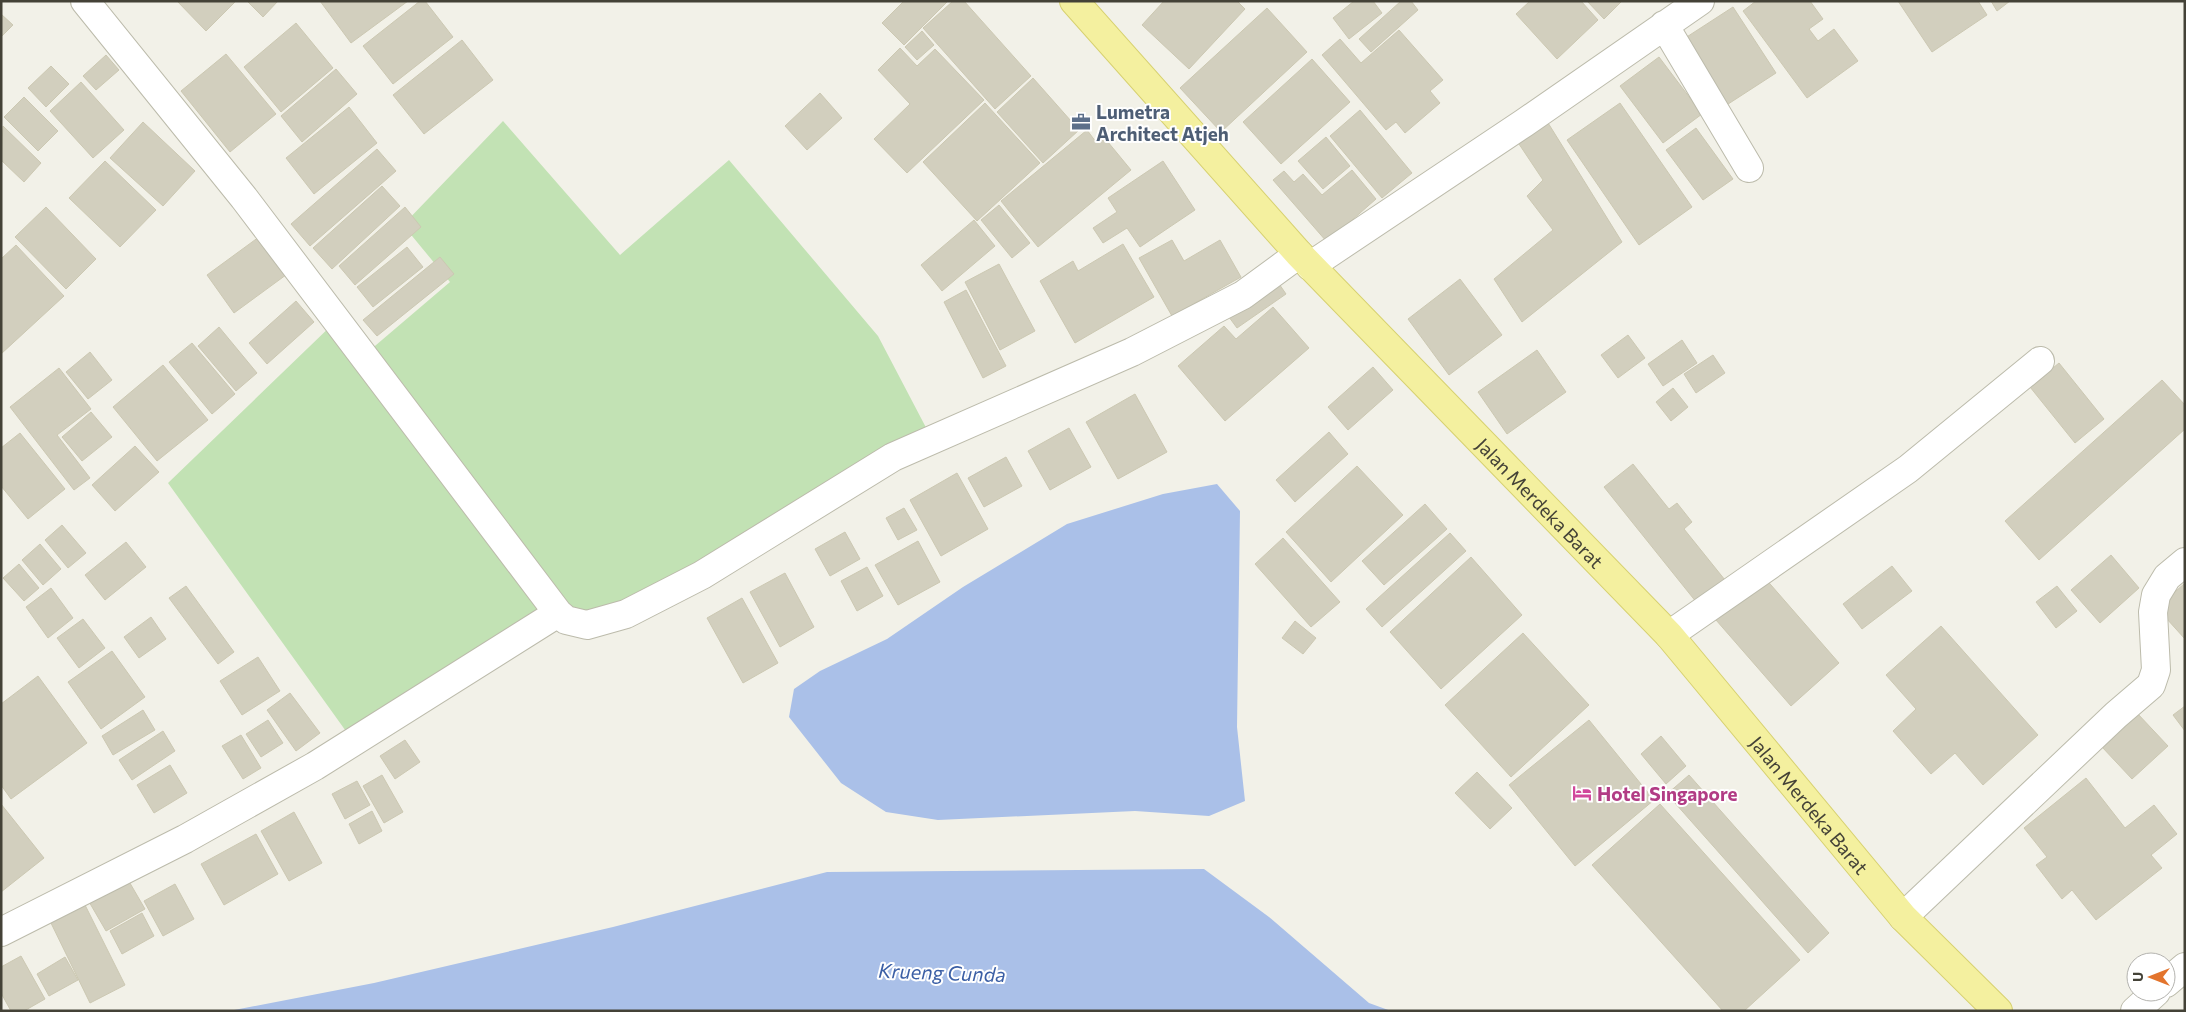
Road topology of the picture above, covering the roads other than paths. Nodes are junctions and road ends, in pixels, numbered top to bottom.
1 (85, 1) edge
2 (1074, 1) edge
3 (1700, 1) edge
4 (1664, 25) junction
5 (1749, 168) dead end
6 (1305, 260) junction
7 (2040, 361) dead end
8 (2185, 562) edge
9 (558, 613) junction
10 (1669, 635) junction
11 (1903, 917) junction
12 (1, 932) edge
13 (2145, 1002) edge
14 (1998, 1011) edge
15 (2135, 1011) edge

1 - 9 street
2 - 6 main road, Jalan Merdeka Barat
3 - 4 street
4 - 5 street
4 - 6 street
6 - 9 street
6 - 10 main road, Jalan Merdeka Barat
7 - 10 street
8 - 11 street
9 - 12 street
10 - 11 main road, Jalan Merdeka Barat
11 - 14 main road, Jalan Merdeka Barat
13 - 15 street

